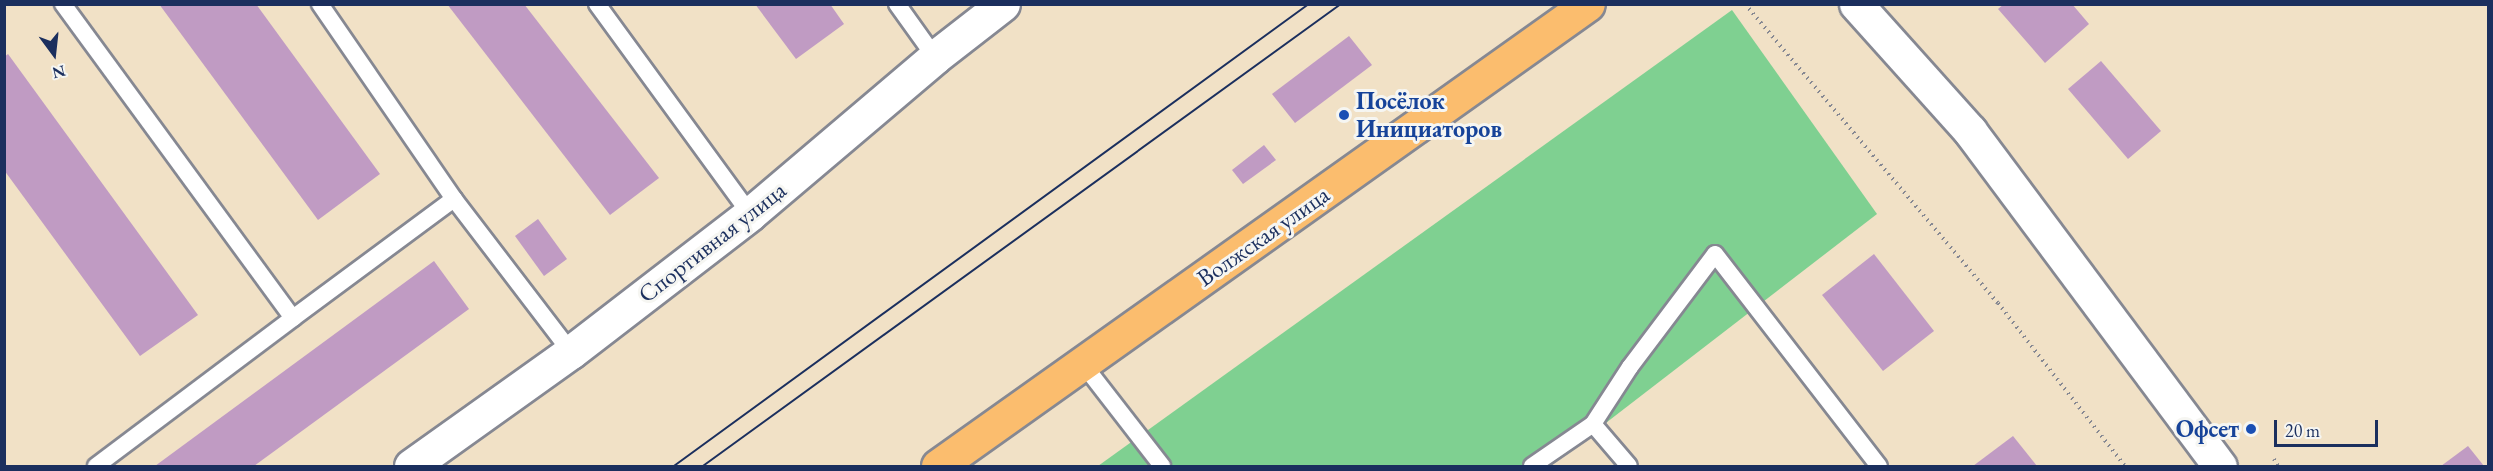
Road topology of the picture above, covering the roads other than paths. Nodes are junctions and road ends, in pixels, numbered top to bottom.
1 (63, 4) edge
2 (320, 4) edge
3 (597, 4) edge
4 (897, 4) edge
5 (1003, 4) edge
6 (1587, 4) edge
7 (1856, 4) edge
8 (935, 57) junction
9 (454, 199) junction
10 (750, 214) junction
11 (293, 318) junction
12 (571, 352) junction
13 (1083, 364) junction
14 (1593, 424) junction
15 (96, 466) edge
16 (411, 466) edge
17 (938, 466) edge
18 (1162, 466) edge
19 (1532, 466) edge
20 (1629, 466) edge
21 (1879, 466) edge
22 (2220, 466) edge

1 - 11 lane
2 - 9 lane
3 - 10 lane
4 - 8 lane
5 - 8 street, Спортивная улица
6 - 13 main road, Волжская улица
7 - 22 street
8 - 10 street, Спортивная улица
9 - 11 lane
9 - 12 lane
10 - 12 street, Спортивная улица
11 - 15 lane
12 - 16 street, Спортивная улица
13 - 17 main road, Волжская улица
13 - 18 lane
14 - 19 lane
14 - 20 lane
14 - 21 lane

